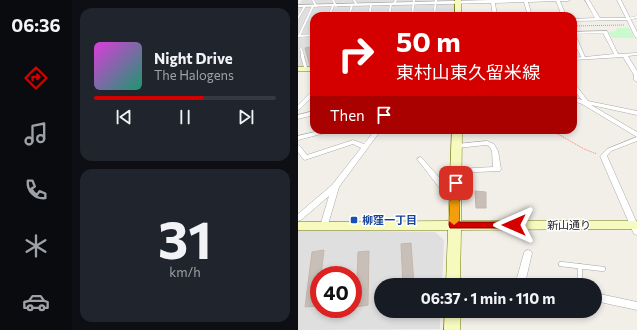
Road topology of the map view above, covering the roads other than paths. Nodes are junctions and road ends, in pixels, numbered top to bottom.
1 (300, 0) edge
2 (313, 0) edge
3 (333, 0) edge
4 (354, 0) edge
5 (373, 0) edge
6 (525, 0) edge
7 (557, 0) edge
8 (568, 0) edge
9 (587, 0) edge
10 (619, 0) edge
11 (458, 1) edge
12 (493, 1) edge
13 (414, 2) edge
14 (436, 2) edge
15 (394, 3) edge
16 (298, 5) edge
17 (352, 5) junction
18 (357, 5) junction
19 (371, 5) junction
20 (377, 5) junction
21 (305, 6) junction
22 (315, 6) junction
23 (335, 6) junction
24 (312, 12) edge
25 (331, 12) edge
26 (350, 12) edge
27 (370, 12) edge
28 (413, 12) edge
29 (435, 12) edge
30 (458, 12) edge
31 (494, 12) edge
32 (529, 12) edge
33 (562, 12) edge
34 (310, 15) edge
35 (637, 17) edge
36 (298, 18) edge
37 (598, 19) junction
38 (628, 19) junction
39 (577, 20) edge
40 (634, 26) edge
41 (577, 34) edge
42 (310, 35) edge
43 (299, 36) edge
44 (637, 37) edge
45 (577, 43) edge
46 (301, 49) dead end
47 (637, 54) edge
48 (617, 56) junction
49 (625, 56) junction
50 (577, 59) edge
51 (584, 59) junction
52 (303, 69) edge
53 (637, 75) edge
54 (637, 80) edge
55 (577, 91) edge
56 (310, 96) edge
57 (577, 100) edge
58 (585, 103) junction
59 (298, 108) edge
60 (637, 113) edge
61 (310, 114) edge
62 (298, 117) edge
63 (314, 134) edge
64 (375, 134) edge
65 (455, 134) edge
66 (637, 135) edge
67 (298, 138) edge
68 (637, 139) edge
69 (457, 146) junction
70 (365, 147) junction
71 (298, 148) edge
72 (420, 160) dead end
73 (456, 171) junction
74 (335, 187) junction
75 (455, 195) junction
76 (298, 218) edge
77 (454, 225) junction
78 (298, 226) edge
79 (324, 226) junction
80 (636, 227) edge
81 (528, 253) dead end
82 (561, 264) dead end
83 (580, 266) junction
84 (603, 269) dead end
85 (453, 278) edge
86 (522, 278) edge
87 (580, 278) edge
88 (602, 298) edge
89 (637, 306) edge
90 (453, 318) edge
91 (452, 330) edge

1 - 16 street
2 - 22 lane
3 - 23 lane
4 - 18 lane
5 - 20 lane
6 - 7 street
6 - 12 street
6 - 32 street
7 - 8 street
7 - 33 street
9 - 37 street
10 - 38 street
11 - 12 street
11 - 14 street
11 - 30 main road
12 - 31 street
13 - 14 street
13 - 15 street
13 - 28 lane
14 - 29 lane
15 - 20 street
16 - 21 street
17 - 18 street
17 - 23 street
17 - 26 lane
18 - 19 street
19 - 20 street
19 - 27 lane
21 - 22 street
21 - 36 lane
22 - 23 street
22 - 24 lane
23 - 25 lane
34 - 43 lane
35 - 38 lane
37 - 38 street
37 - 39 street
38 - 40 street
40 - 44 street
41 - 48 street
42 - 43 lane
45 - 51 street
46 - 52 lane
47 - 49 street
48 - 49 street
48 - 51 street
49 - 53 street
50 - 51 street
53 - 54 street
55 - 58 street
56 - 59 street
57 - 58 street
58 - 60 street
58 - 66 street
61 - 62 street
63 - 67 street
64 - 70 street
65 - 69 main road
68 - 80 street
69 - 73 main road
69 - 73 street
70 - 71 street
70 - 74 street
72 - 75 street
73 - 75 main road
74 - 76 street
74 - 79 street
75 - 77 main road
77 - 79 main road, 新山通り
77 - 80 main road, 新山通り
77 - 85 main road
78 - 79 main road, 新山通り
81 - 86 street
82 - 83 lane
83 - 84 lane
83 - 87 lane
88 - 89 street
90 - 91 main road

